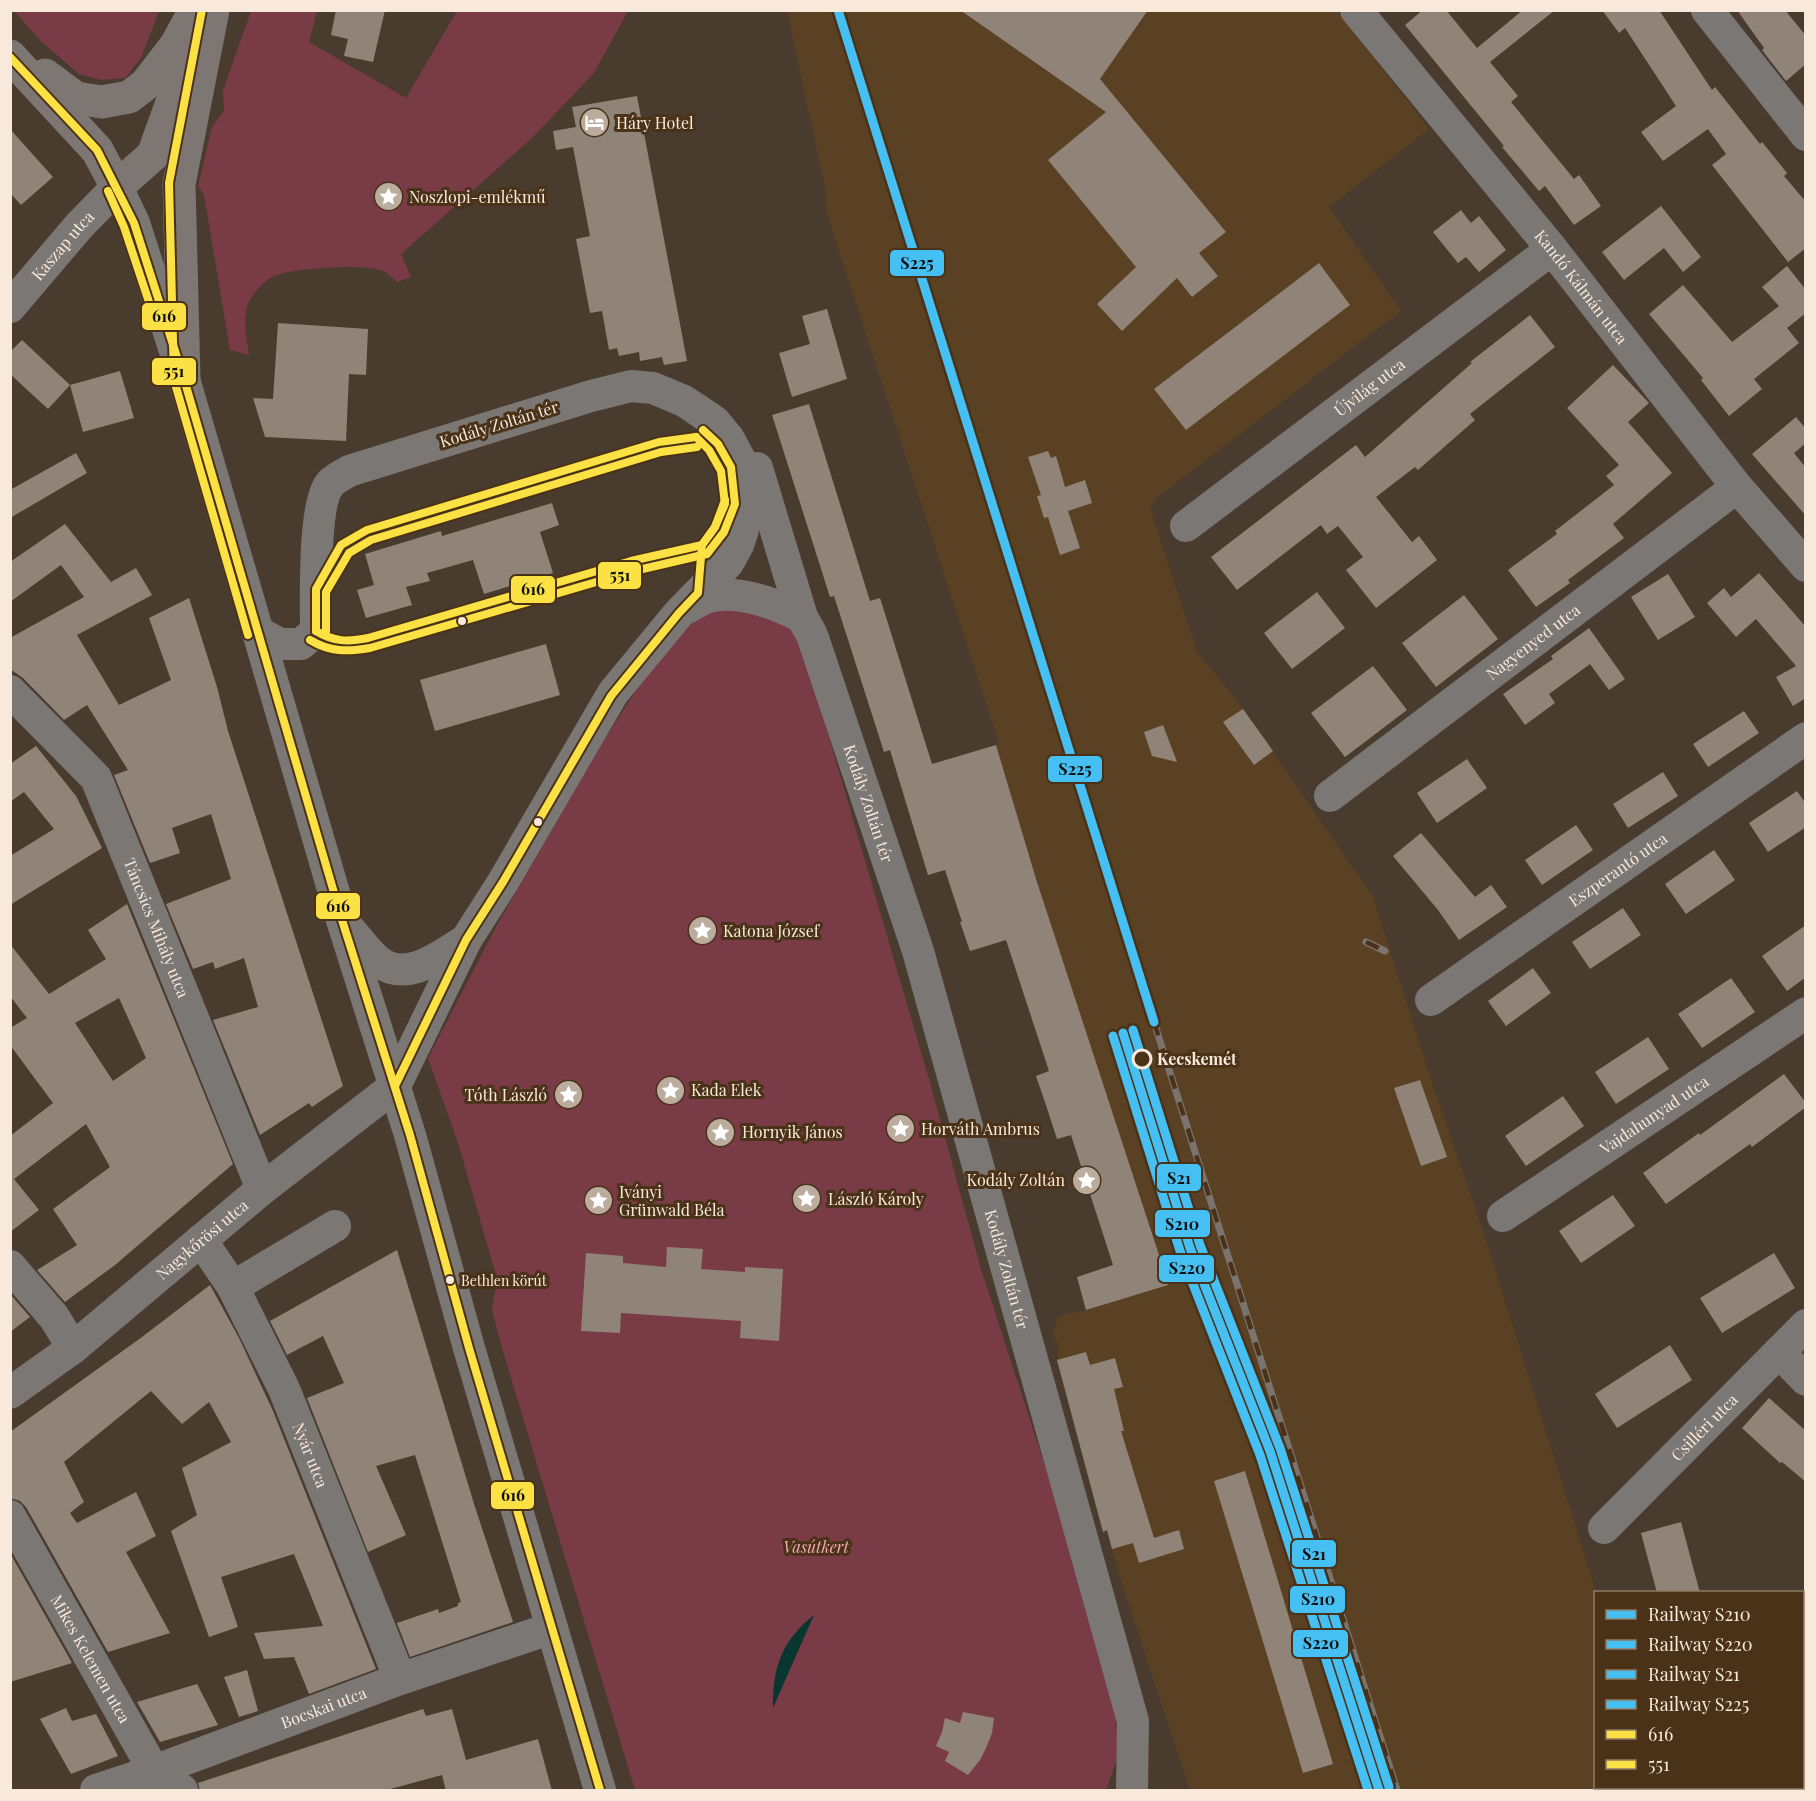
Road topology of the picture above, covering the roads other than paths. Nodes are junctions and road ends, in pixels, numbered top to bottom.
1 (195, 10) edge
2 (204, 10) edge
3 (213, 10) edge
4 (1356, 10) edge
5 (1707, 10) edge
6 (10, 49) edge
7 (10, 56) edge
8 (1806, 135) edge
9 (117, 187) junction
10 (1552, 249) junction
11 (10, 307) edge
12 (184, 379) junction
13 (720, 408) junction
14 (463, 417) dead end
15 (746, 482) junction
16 (1737, 487) junction
17 (773, 526) junction
18 (1186, 526) dead end
19 (1806, 566) edge
20 (688, 603) junction
21 (802, 617) junction
22 (258, 632) junction
23 (10, 691) edge
24 (1806, 738) edge
25 (1330, 796) dead end
26 (342, 920) junction
27 (466, 940) junction
28 (1431, 1000) dead end
29 (1806, 1013) edge
30 (395, 1086) junction
31 (262, 1189) junction
32 (1503, 1216) dead end
33 (335, 1226) dead end
34 (201, 1240) junction
35 (10, 1266) edge
36 (233, 1287) junction
37 (1806, 1324) edge
38 (73, 1348) junction
39 (1779, 1353) junction
40 (1806, 1380) edge
41 (10, 1393) edge
42 (10, 1516) edge
43 (1604, 1528) dead end
44 (552, 1628) junction
45 (400, 1679) junction
46 (154, 1771) junction
47 (96, 1791) edge
48 (182, 1791) edge
49 (600, 1791) edge
50 (1132, 1791) edge

1 - 6 main road
2 - 9 main road
3 - 12 main road
4 - 10 street, Kandó Kálmán utca
5 - 8 street
7 - 9 main road
9 - 11 street, Kaszap utca
9 - 12 street
10 - 16 street, Kandó Kálmán utca
10 - 18 street, Újvilág utca
12 - 22 street
13 - 14 street, Kodály Zoltán tér
13 - 15 street, Kodály Zoltán tér
13 - 17 street, Kodály Zoltán tér
15 - 17 street, Kodály Zoltán tér
15 - 20 street, Kodály Zoltán tér
15 - 22 street, Kodály Zoltán tér
16 - 19 street, Kandó Kálmán utca
16 - 25 street, Nagyenyed utca
17 - 21 street, Kodály Zoltán tér
20 - 21 street
20 - 27 street, Kodály Zoltán tér
21 - 50 street, Kodály Zoltán tér
22 - 26 street
23 - 31 street, Táncsics Mihály utca
24 - 28 street, Eszperantó utca
26 - 27 street
26 - 30 street
27 - 30 street, Kodály Zoltán tér
29 - 32 street, Vajdahunyad utca
30 - 31 street, Nagykőrösi utca
30 - 44 street
31 - 34 street, Nagykőrösi utca
33 - 36 street
34 - 36 street, Nyár utca
34 - 38 street, Nagykőrösi utca
35 - 38 street
36 - 45 street, Nyár utca
37 - 39 street, Csilléri utca
38 - 41 street, Nagykőrösi utca
39 - 40 street
39 - 43 street, Csilléri utca
42 - 46 street, Mikes Kelemen utca
44 - 45 street, Bocskai utca
44 - 49 street
45 - 46 street, Bocskai utca
46 - 47 street, Bocskai utca
46 - 48 street, Mikes Kelemen utca

